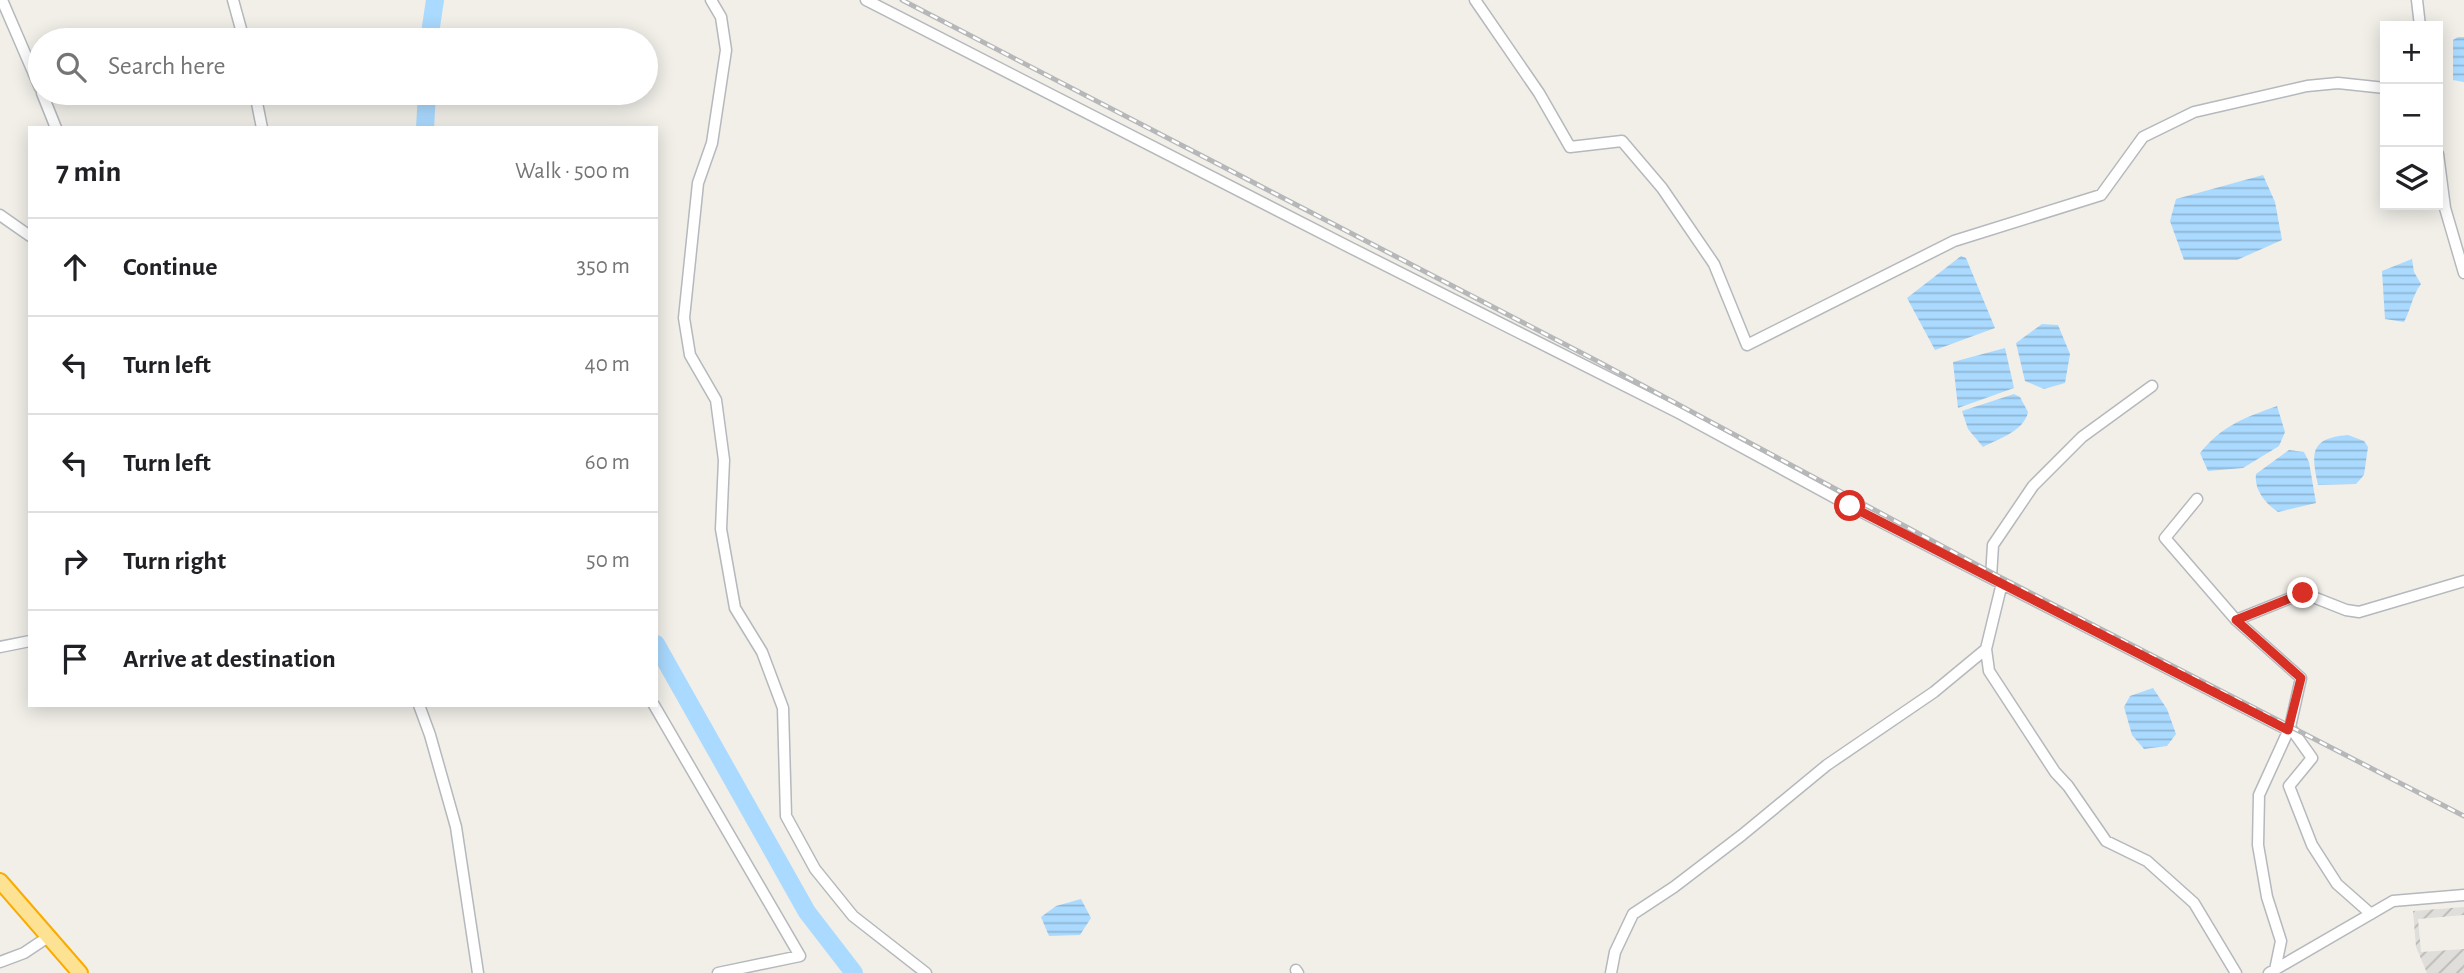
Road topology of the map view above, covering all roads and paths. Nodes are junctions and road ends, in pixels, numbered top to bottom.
1 (2, 0) edge
2 (233, 0) edge
3 (711, 0) edge
4 (866, 0) edge
5 (1475, 0) edge
6 (2417, 0) edge
7 (2419, 21) edge
8 (241, 28) edge
9 (28, 60) edge
10 (2380, 89) edge
11 (47, 105) edge
12 (257, 105) edge
13 (55, 126) edge
14 (262, 126) edge
15 (2443, 193) edge
16 (0, 215) edge
17 (28, 235) edge
18 (2464, 273) edge
19 (2152, 386) dead end
20 (2197, 499) dead end
21 (1991, 577) junction
22 (2464, 581) edge
23 (2002, 583) junction
24 (2236, 620) junction
25 (28, 641) edge
26 (0, 647) edge
27 (1986, 649) junction
28 (420, 707) edge
29 (655, 707) edge
30 (2289, 728) junction
31 (0, 881) edge
32 (2464, 895) edge
33 (2371, 914) junction
34 (48, 937) junction
35 (0, 962) edge
36 (2272, 971) edge
37 (80, 973) edge
38 (478, 973) edge
39 (718, 973) edge
40 (926, 973) edge
41 (1611, 973) edge
42 (2236, 973) edge

1 - 9 street
2 - 8 street
3 - 40 street
4 - 21 street
5 - 10 street
6 - 7 street
11 - 13 street
12 - 14 street
15 - 18 street
16 - 17 street
19 - 21 street
20 - 24 street
21 - 23 street
22 - 24 street
23 - 27 street
23 - 30 street
24 - 30 street
25 - 26 street
27 - 41 street
27 - 42 street
28 - 38 street
29 - 39 street
30 - 33 street
30 - 36 street
31 - 34 highway
32 - 33 street
33 - 36 street
34 - 35 street
34 - 37 highway

